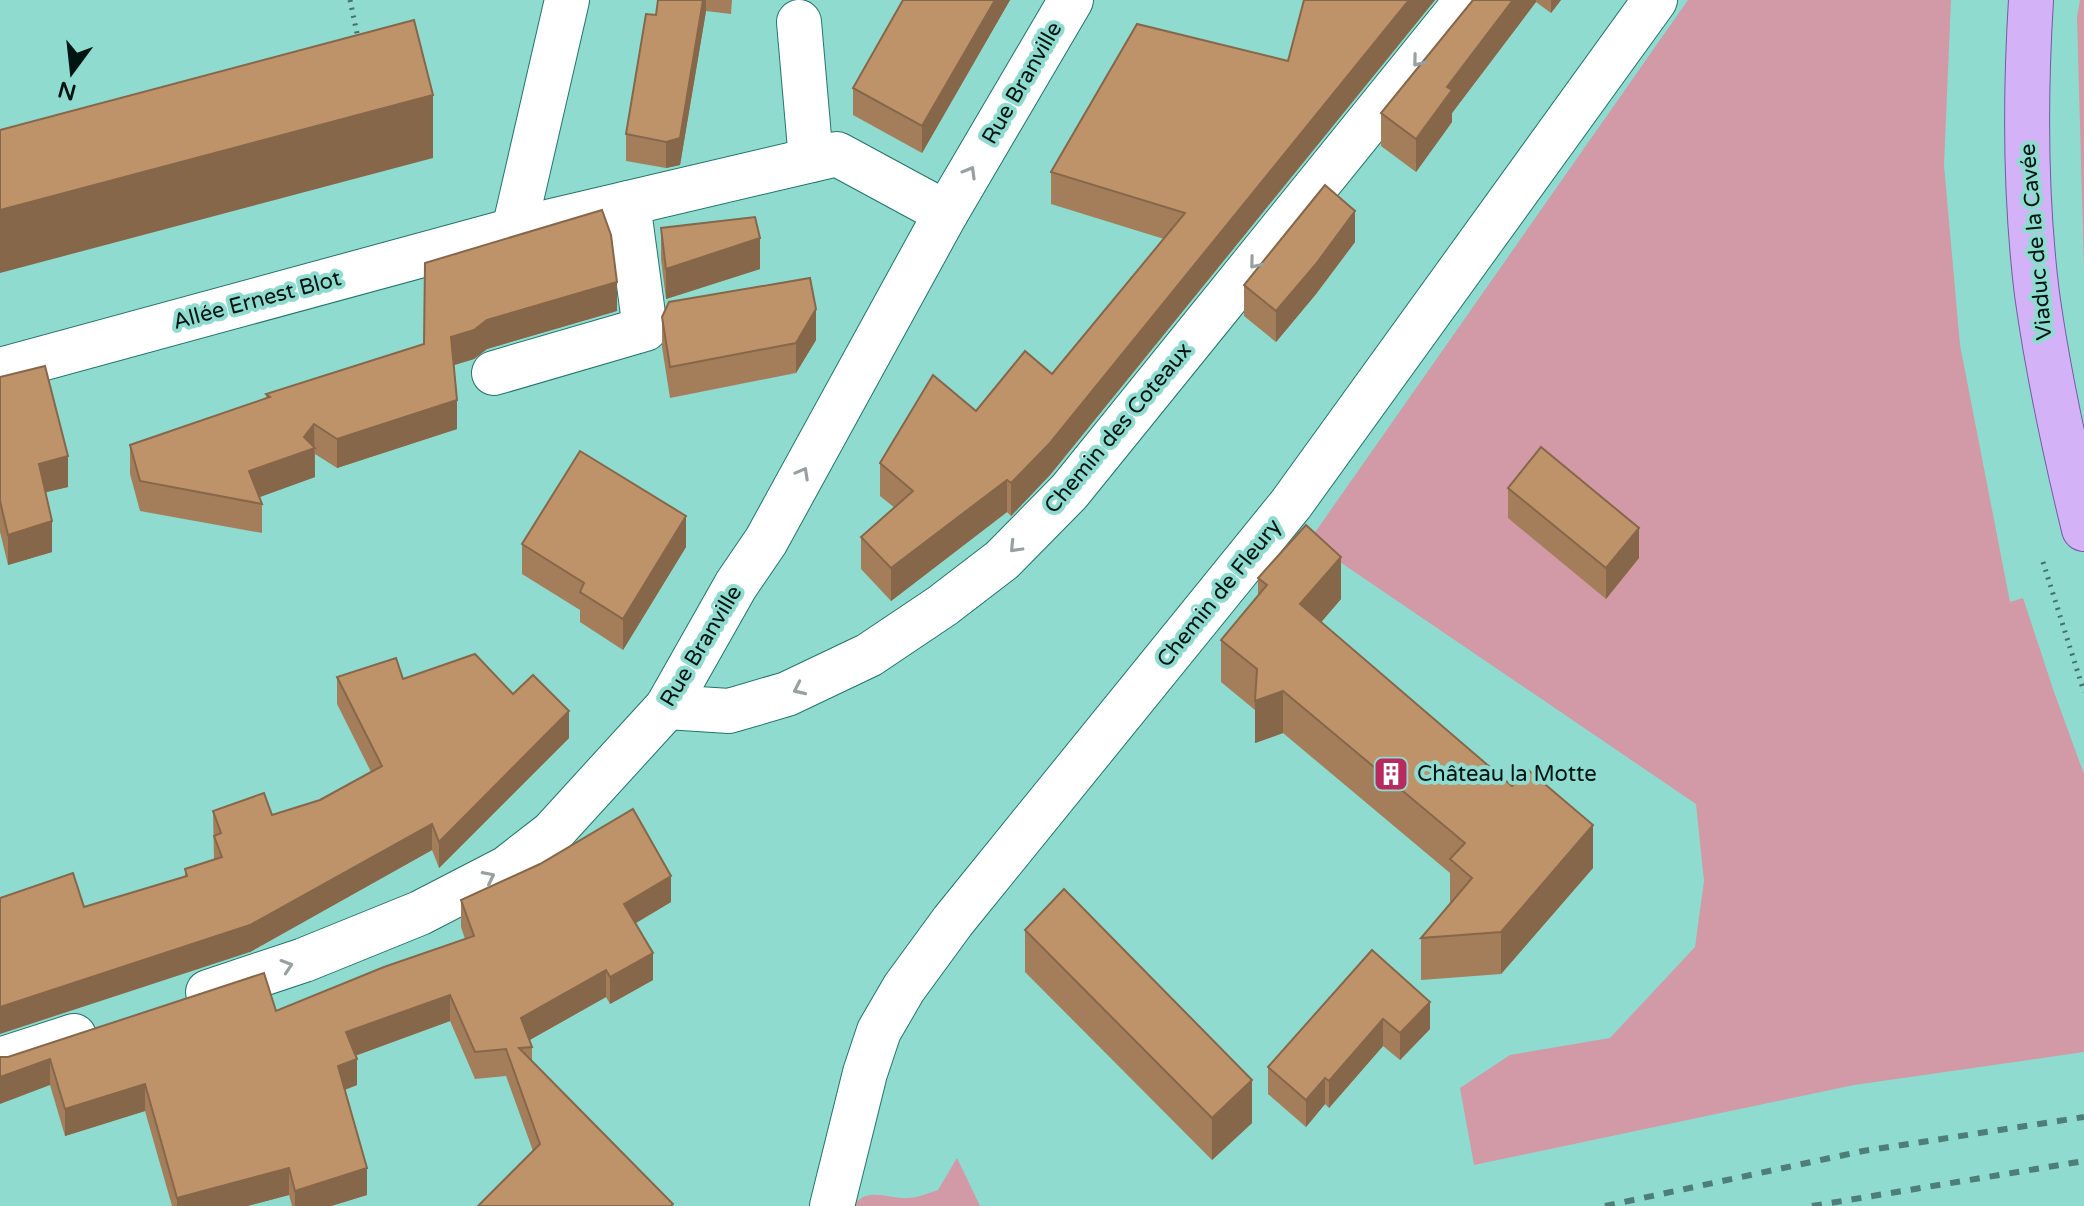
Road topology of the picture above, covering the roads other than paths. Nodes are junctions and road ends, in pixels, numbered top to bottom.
1 (567, 0) edge
2 (1071, 0) edge
3 (1467, 0) edge
4 (1655, 0) edge
5 (2031, 0) edge
6 (799, 22) dead end
7 (811, 160) junction
8 (640, 200) junction
9 (946, 213) junction
10 (514, 230) junction
11 (664, 258) edge
12 (0, 370) edge
13 (494, 373) dead end
14 (2084, 529) edge
15 (667, 707) junction
16 (169, 1005) edge
17 (109, 1024) edge
18 (0, 1060) edge
19 (832, 1206) edge

1 - 10 street
9 -> 2 street, Rue Branville
3 -> 15 street, Chemin des Coteaux
4 - 19 street, Chemin de Fleury
5 - 14 main road, Viaduc de la Cavée
6 - 7 street
7 - 8 street, Allée Ernest Blot
7 - 9 street, Allée Ernest Blot
8 - 10 street, Allée Ernest Blot
8 - 11 street
8 - 13 street
15 -> 9 street, Rue Branville
10 - 12 street, Allée Ernest Blot
16 -> 15 street, Rue Branville
17 - 18 street

